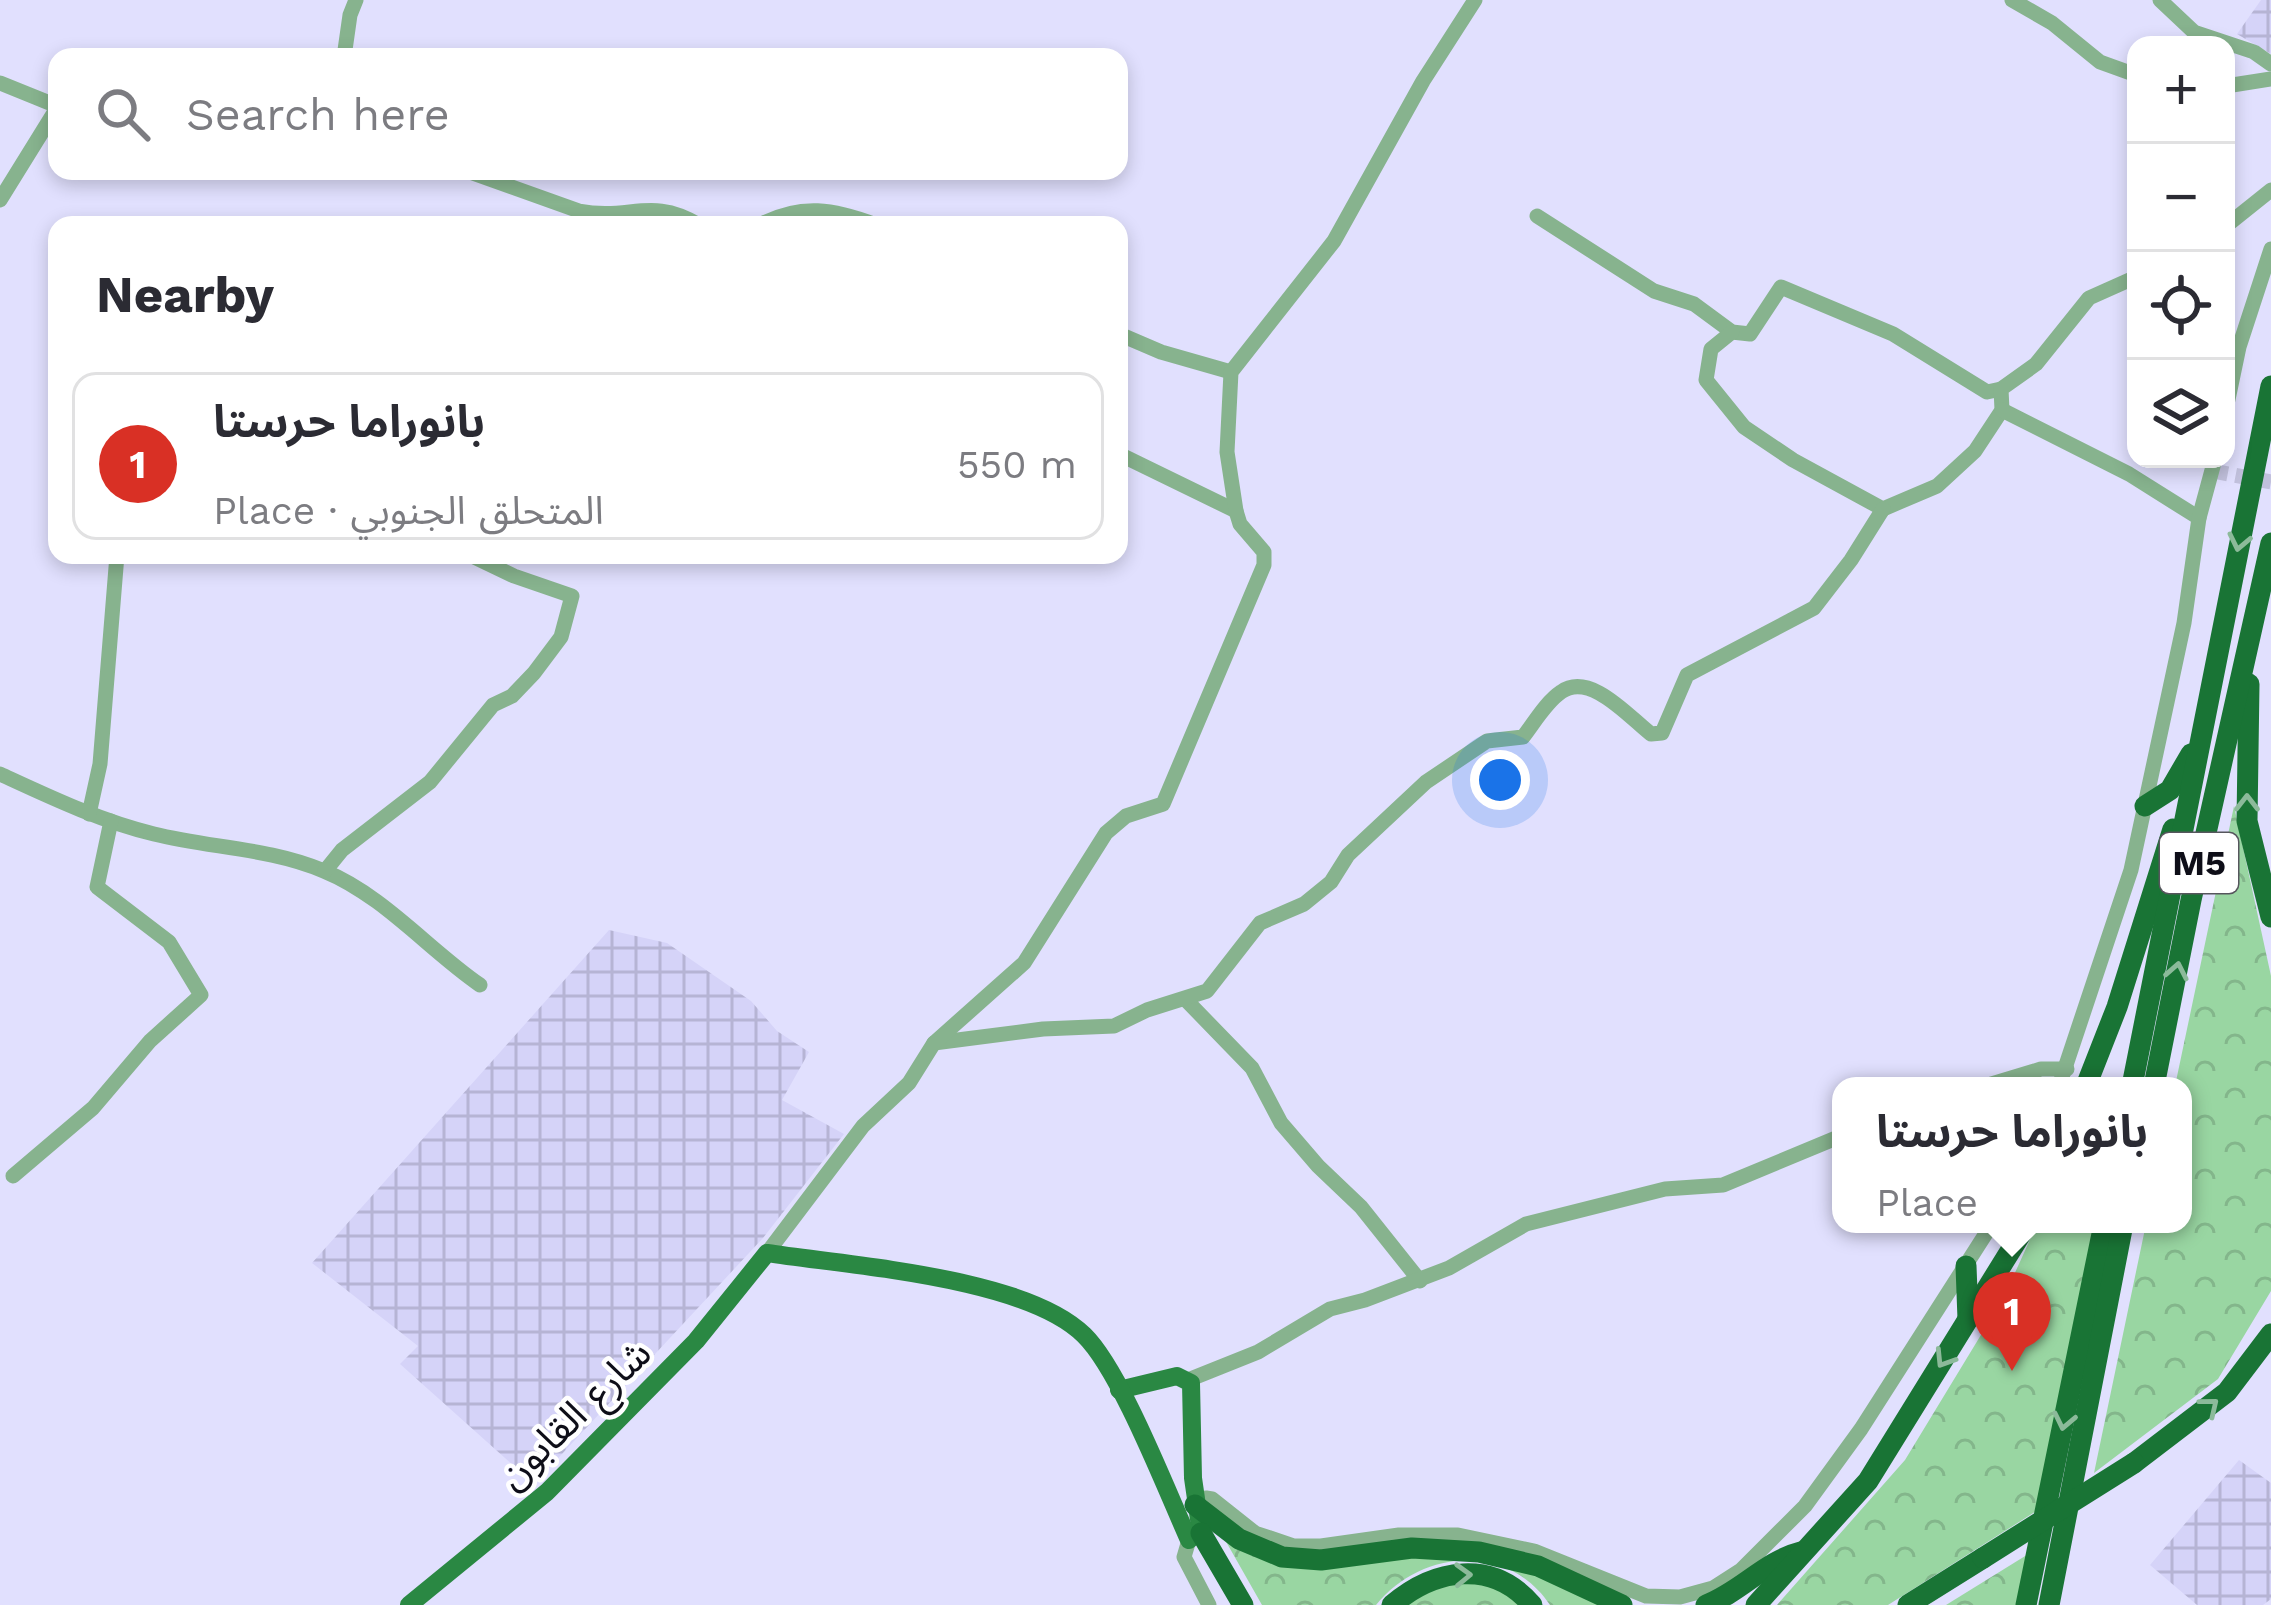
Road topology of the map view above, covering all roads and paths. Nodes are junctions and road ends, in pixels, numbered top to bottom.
1 (356, 0) edge
2 (1475, 0) edge
3 (2012, 0) edge
4 (2159, 0) edge
5 (346, 48) edge
6 (2271, 64) edge
7 (2127, 72) edge
8 (2271, 79) edge
9 (0, 83) edge
10 (2235, 85) edge
11 (48, 103) edge
12 (48, 122) edge
13 (492, 180) edge
14 (2271, 190) edge
15 (0, 200) edge
16 (682, 216) edge
17 (784, 216) edge
18 (848, 216) edge
19 (1537, 216) dead end
20 (2235, 219) edge
21 (2271, 250) edge
22 (2127, 281) edge
23 (1732, 332) junction
24 (1128, 338) edge
25 (2235, 370) edge
26 (1231, 373) junction
27 (2271, 386) edge
28 (2002, 389) junction
29 (2002, 410) junction
30 (1128, 458) edge
31 (2213, 468) edge
32 (1883, 509) junction
33 (1236, 512) junction
34 (2199, 518) junction
35 (2271, 543) edge
36 (116, 564) edge
37 (492, 564) edge
38 (2249, 641) junction
39 (2201, 732) junction
40 (0, 774) edge
41 (2190, 790) junction
42 (2144, 806) junction
43 (89, 814) junction
44 (111, 821) junction
45 (325, 871) junction
46 (2271, 917) edge
47 (480, 985) dead end
48 (1186, 1000) junction
49 (934, 1043) junction
50 (2067, 1069) junction
51 (2015, 1077) edge
52 (2063, 1077) edge
53 (2089, 1077) edge
54 (2134, 1077) edge
55 (2156, 1077) edge
56 (1832, 1140) edge
57 (13, 1176) dead end
58 (1986, 1233) edge
59 (2022, 1233) edge
60 (2102, 1233) edge
61 (2121, 1233) edge
62 (767, 1253) junction
63 (1966, 1266) junction
64 (1420, 1281) junction
65 (1968, 1322) junction
66 (2271, 1334) edge
67 (1188, 1380) junction
68 (1119, 1390) junction
69 (1193, 1478) junction
70 (1169, 1496) junction
71 (1195, 1505) junction
72 (1195, 1536) junction
73 (1808, 1551) junction
74 (410, 1605) edge
75 (1209, 1605) edge
76 (1228, 1605) edge
77 (1244, 1605) edge
78 (1392, 1605) edge
79 (1532, 1605) edge
80 (1622, 1605) edge
81 (1706, 1605) edge
82 (1756, 1605) edge
83 (1908, 1605) edge
84 (2026, 1605) edge
85 (2049, 1605) edge

1 - 5 street
2 - 26 street
3 - 7 street
4 - 6 street
8 - 10 street
9 - 11 street
12 - 15 street
13 - 16 street
14 - 20 street
17 - 18 street
19 - 23 street
21 - 25 street
22 - 28 street
23 - 28 street
23 - 32 street
24 - 26 street
26 - 33 street
27 -> 39 highway, M5
28 - 29 street
29 - 32 street
29 - 34 street
30 - 33 street
31 - 34 street
32 - 48 street
33 - 49 street
34 - 42 street
35 - 38 highway, M5
36 - 43 street
37 - 45 street
46 -> 38 highway
55 -> 38 highway, M5
39 - 41 highway, M5
39 - 42 highway
40 - 43 street
41 - 53 highway
41 - 54 highway, M5
42 - 50 street
43 - 44 street
44 - 45 street
44 - 57 street
45 - 47 street
48 - 49 street
48 - 64 street
49 - 62 street
50 - 51 street
50 - 52 street
56 - 64 street
58 - 63 street
59 - 65 highway
60 -> 84 highway
61 - 85 highway
62 - 68 main road
62 - 74 main road, شارع القابون
63 - 65 highway
63 - 71 street
64 - 67 street
65 -> 73 highway
83 -> 66 highway, bridge
67 - 68 main road
67 - 69 main road
68 - 70 main road
69 - 70 main road
69 - 71 main road
70 - 72 main road
71 - 72 main road
71 - 80 highway
72 - 75 street
72 - 76 highway
72 - 77 highway
73 - 81 highway
73 - 82 highway
78 -> 79 highway

